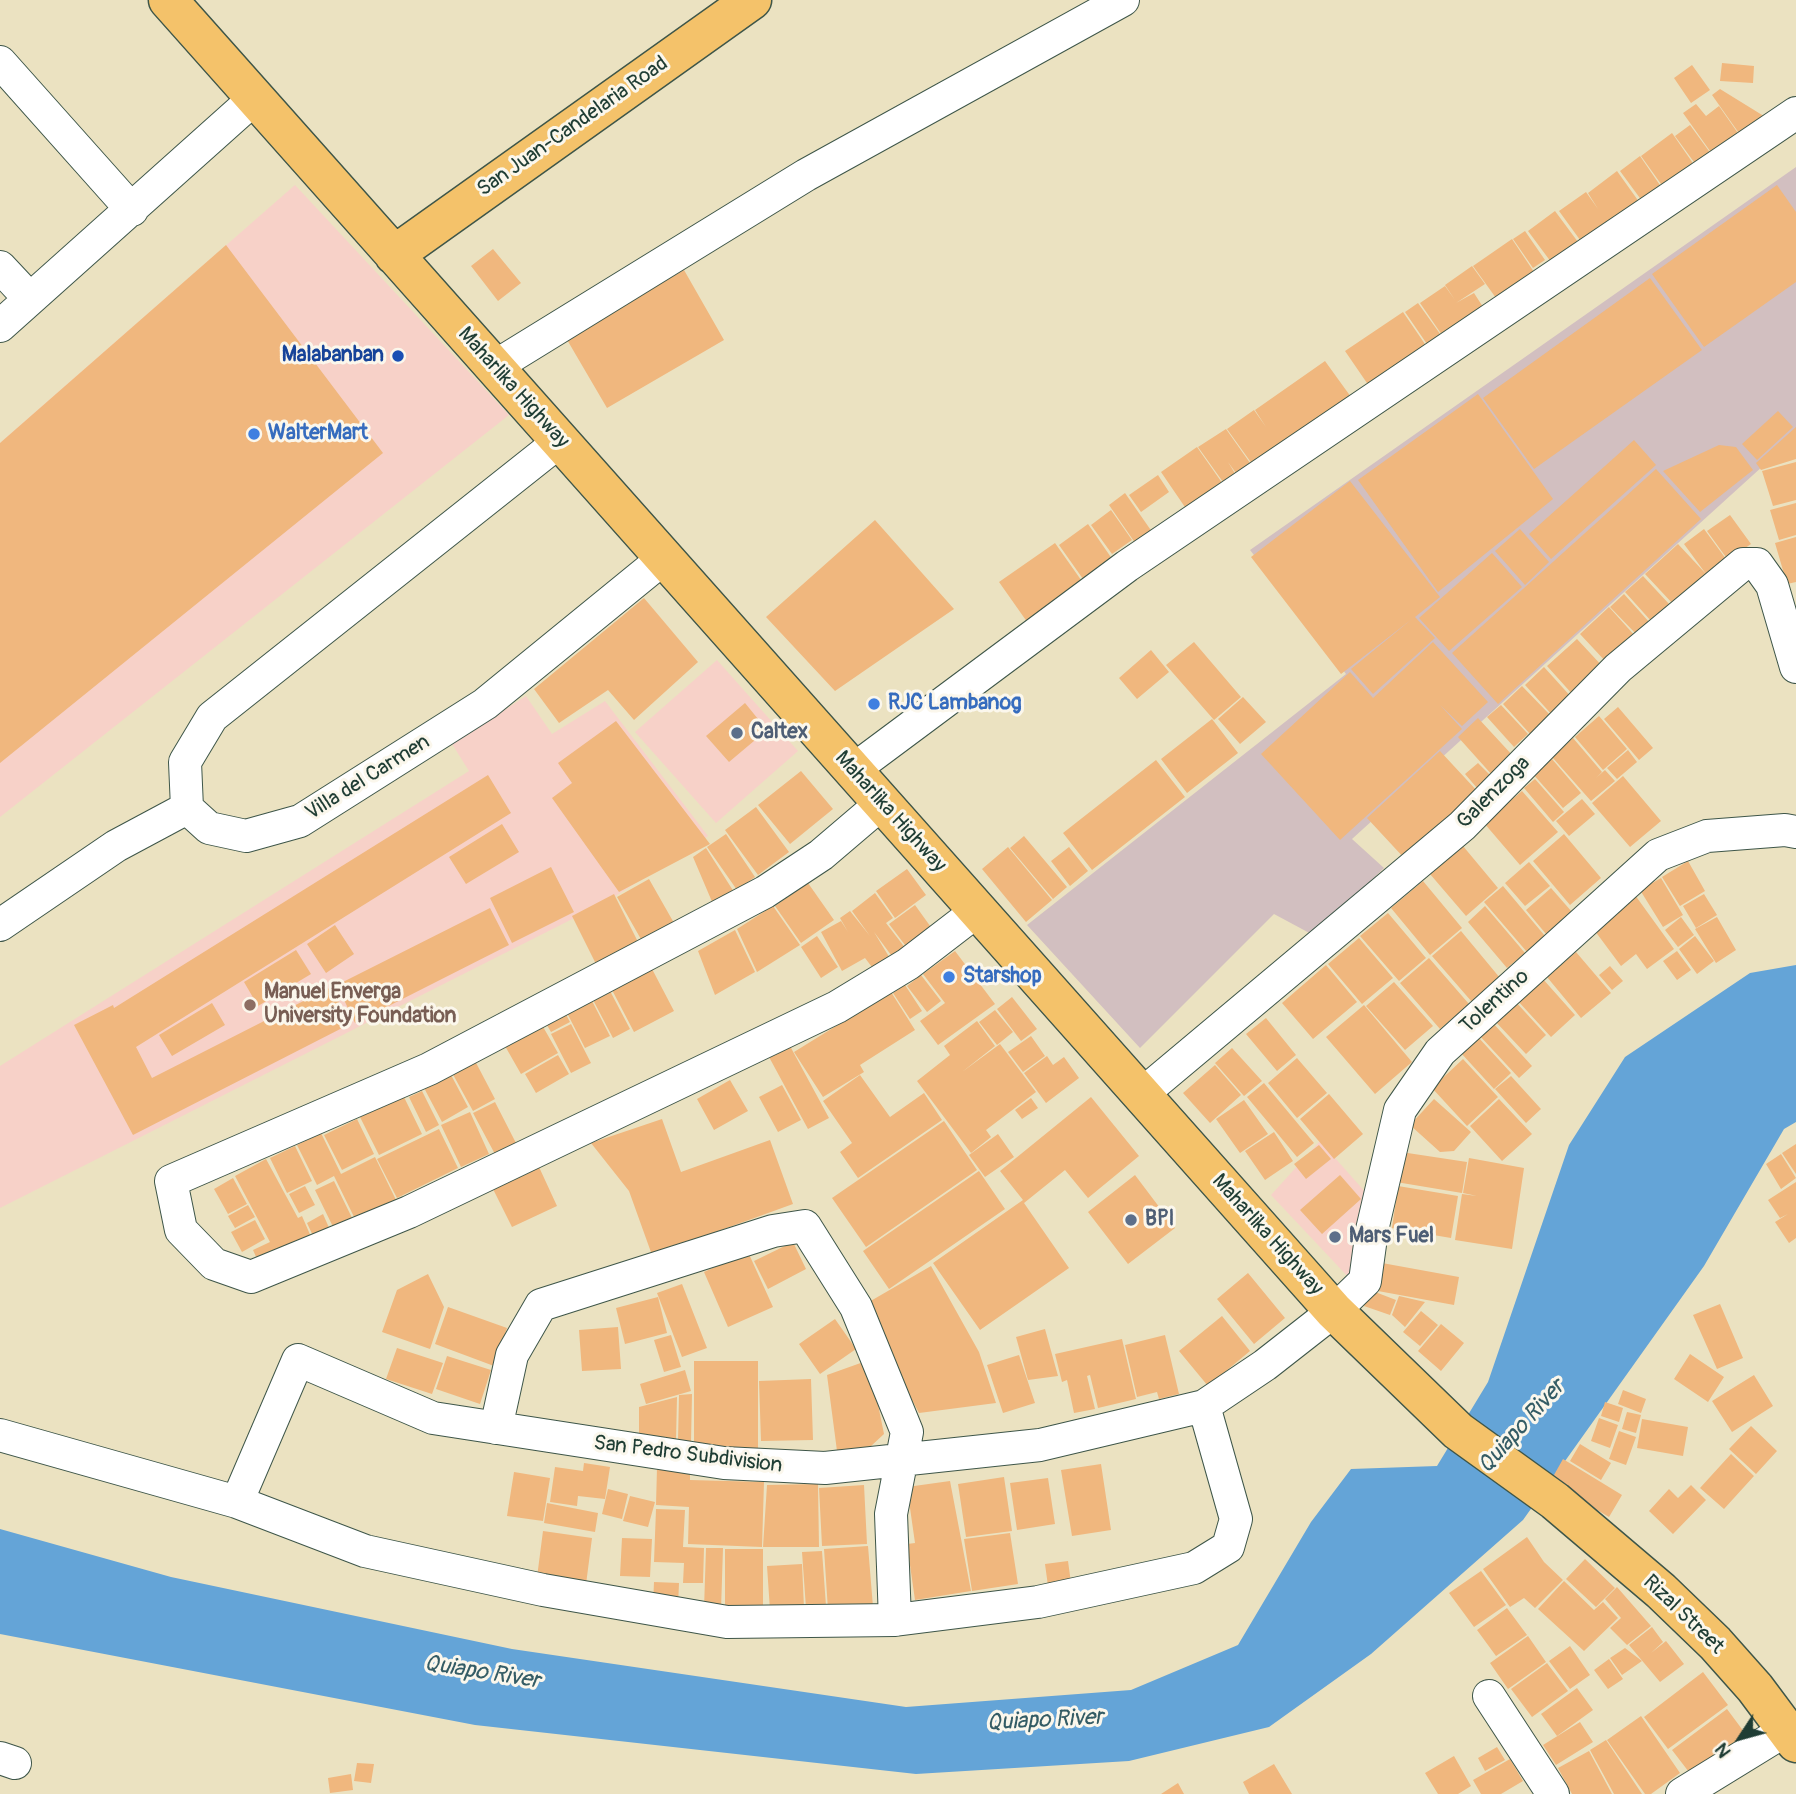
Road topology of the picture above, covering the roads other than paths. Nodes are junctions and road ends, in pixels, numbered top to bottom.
1 (168, 0) edge
2 (752, 0) edge
3 (1123, 0) edge
4 (0, 62) edge
5 (255, 98) junction
6 (1796, 113) edge
7 (132, 210) junction
8 (394, 255) junction
9 (0, 267) edge
10 (30, 299) junction
11 (0, 326) edge
12 (494, 367) junction
13 (560, 441) junction
14 (664, 558) junction
15 (1796, 667) edge
16 (853, 770) junction
17 (882, 803) junction
18 (187, 808) junction
19 (1796, 832) edge
20 (977, 911) junction
21 (0, 925) edge
22 (1141, 1095) junction
23 (1335, 1311) junction
24 (1204, 1406) junction
25 (0, 1408) edge
26 (496, 1429) junction
27 (10, 1438) edge
28 (900, 1462) junction
29 (237, 1502) junction
30 (1555, 1502) joint
31 (895, 1620) junction
32 (1489, 1696) dead end
33 (1791, 1736) edge
34 (1553, 1794) edge
35 (1682, 1794) edge

1 - 5 main road, Maharlika Highway
2 - 8 main road, San Juan-Candelaria Road
3 - 12 street
4 - 7 street
5 - 7 street
5 - 8 main road, Maharlika Highway
6 - 16 street
7 - 10 street
8 - 12 main road, Maharlika Highway
9 - 10 street
10 - 11 street
12 - 13 main road, Maharlika Highway
13 - 14 main road, Maharlika Highway
13 - 18 street
14 - 16 main road, Maharlika Highway
14 - 18 street, Villa del Carmen
15 - 22 street, Galenzoga
16 - 17 main road, Maharlika Highway
17 - 20 main road, Maharlika Highway
17 - 20 street
18 - 21 street
19 - 23 street, Tolentino
20 - 22 main road, Maharlika Highway
22 - 23 main road, Maharlika Highway
23 - 24 street, San Pedro Subdivision
23 - 30 main road, Maharlika Highway
24 - 28 street, San Pedro Subdivision
24 - 31 street
25 - 27 street
26 - 28 street, San Pedro Subdivision
26 - 28 street
26 - 29 street, San Pedro Subdivision
27 - 29 street
28 - 31 street
29 - 31 street
30 - 33 main road, Rizal Street
32 - 34 street
33 - 35 street

